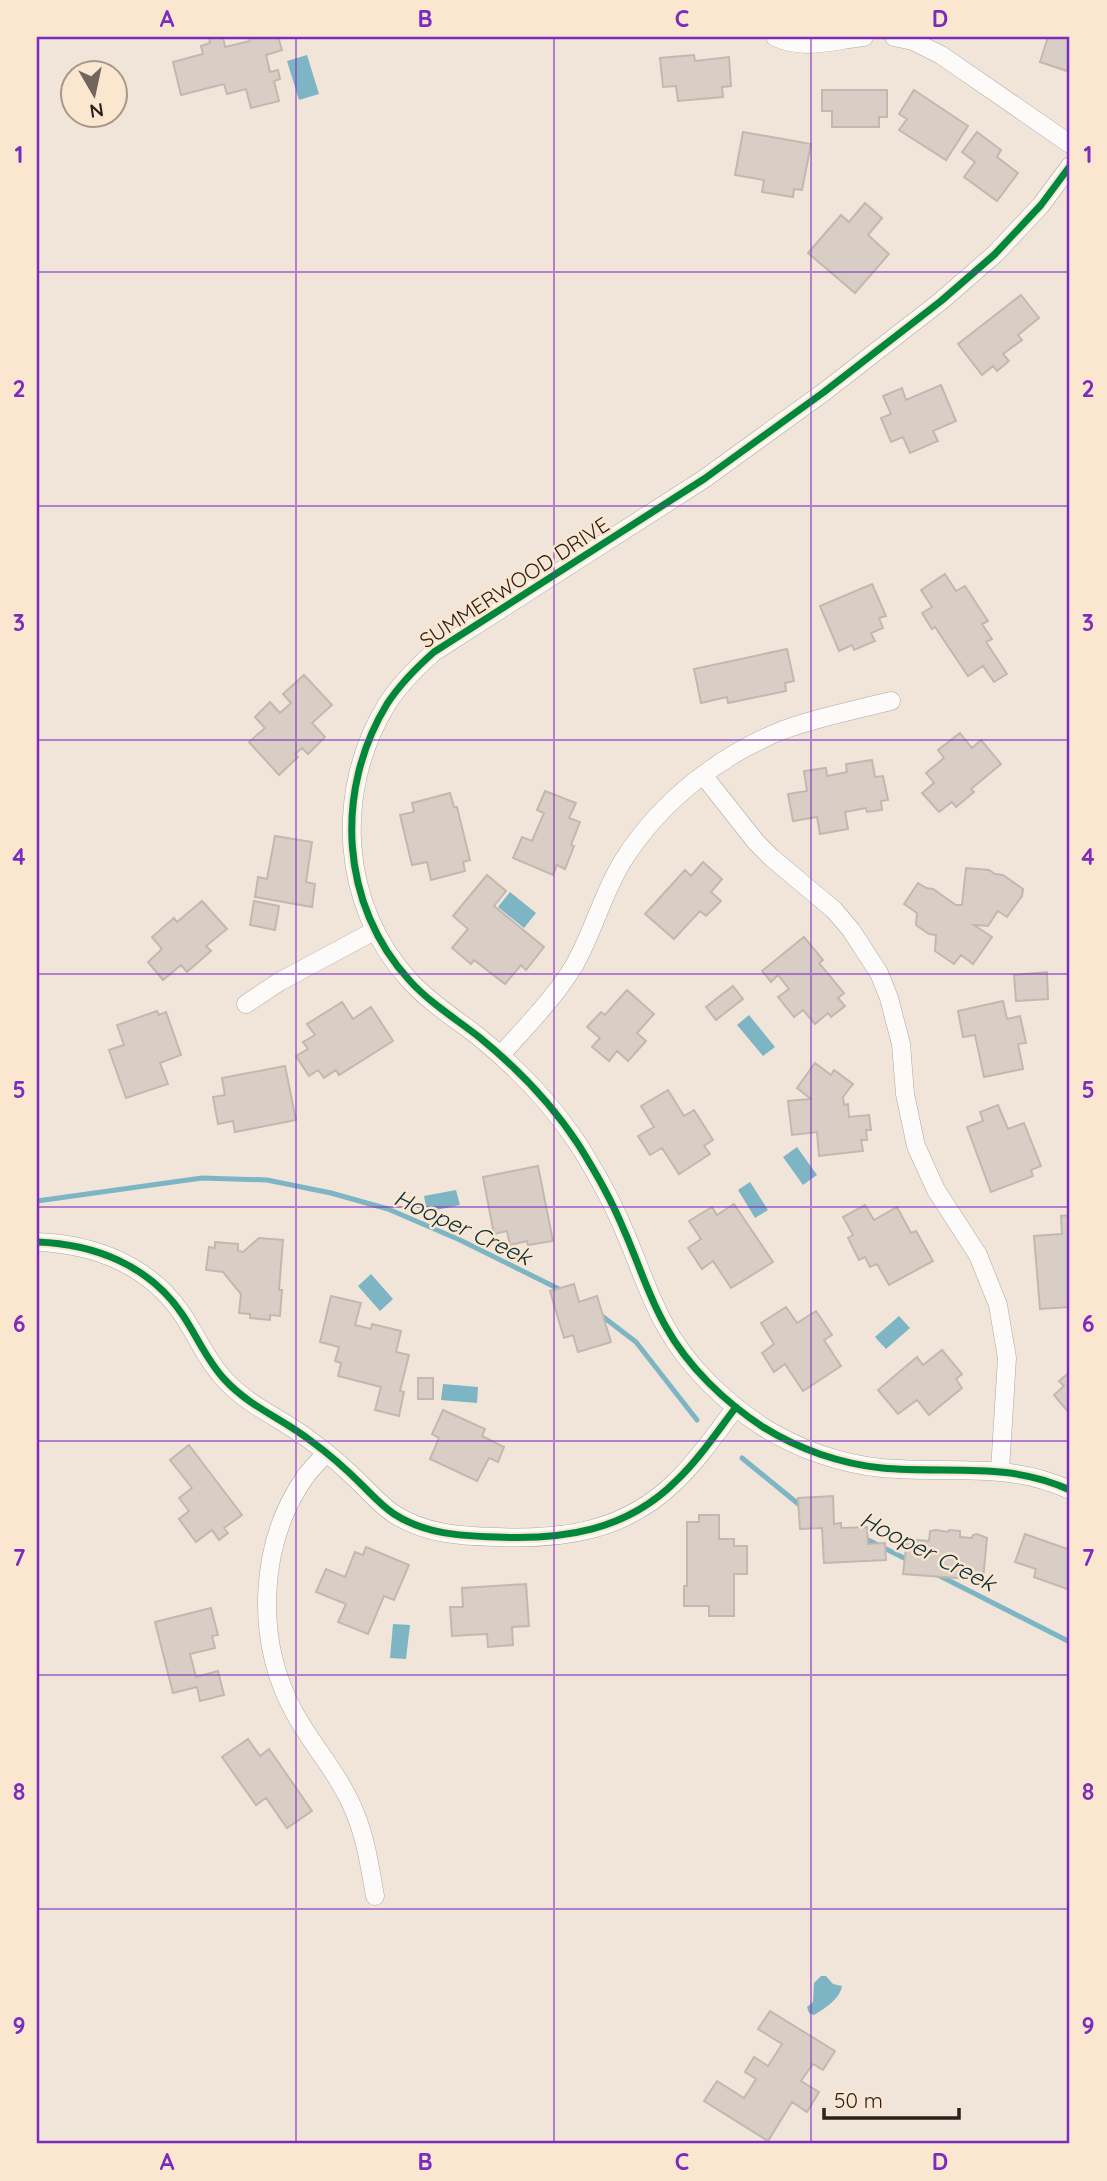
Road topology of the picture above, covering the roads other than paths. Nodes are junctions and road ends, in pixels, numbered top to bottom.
1 (775, 37) edge
2 (864, 37) edge
3 (894, 37) edge
4 (900, 37) edge
5 (1070, 144) edge
6 (1070, 166) edge
7 (891, 701) dead end
8 (704, 775) junction
9 (374, 932) junction
10 (246, 1004) dead end
11 (501, 1055) junction
12 (37, 1242) edge
13 (736, 1407) junction
14 (327, 1453) junction
15 (1000, 1470) junction
16 (1070, 1490) edge
17 (375, 1896) dead end

1 - 2 street
3 - 4 street
4 - 5 street
6 - 9 street, SUMMERWOOD DRIVE
7 - 8 street
8 - 11 street
8 - 15 street
9 - 10 street
9 - 11 street, SUMMERWOOD DRIVE
11 - 13 street, SUMMERWOOD DRIVE
12 - 14 street
13 - 14 street
13 - 15 street, SUMMERWOOD DRIVE
14 - 17 street
15 - 16 street, SUMMERWOOD DRIVE

